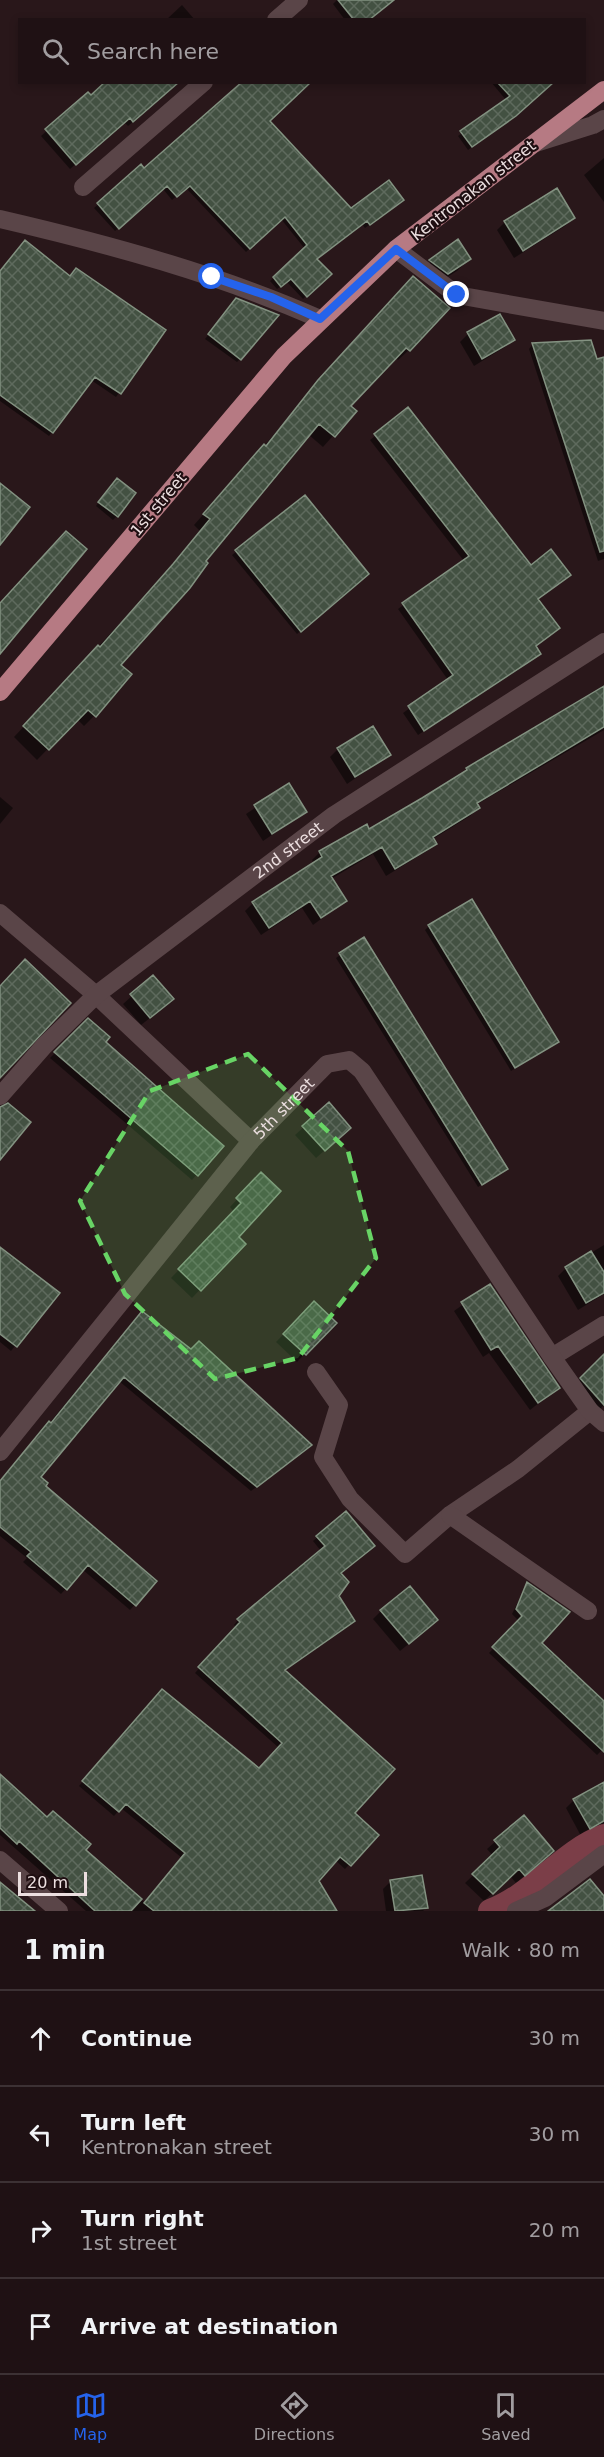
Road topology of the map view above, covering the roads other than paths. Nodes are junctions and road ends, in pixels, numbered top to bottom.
1 (298, 0) edge
2 (278, 18) edge
3 (202, 84) edge
4 (604, 90) edge
5 (604, 119) edge
6 (534, 143) junction
7 (83, 187) dead end
8 (0, 219) edge
9 (396, 249) junction
10 (320, 319) junction
11 (604, 321) edge
12 (604, 642) edge
13 (0, 692) edge
14 (0, 913) edge
15 (96, 995) junction
16 (0, 1096) edge
17 (251, 1141) junction
18 (604, 1326) edge
19 (552, 1357) junction
20 (316, 1372) dead end
21 (590, 1411) junction
22 (604, 1423) edge
23 (0, 1452) edge
24 (450, 1515) junction
25 (588, 1611) dead end
26 (604, 1854) edge
27 (0, 1860) edge
28 (58, 1911) edge
29 (516, 1911) edge

1 - 2 street
3 - 7 street
4 - 6 main road, Kentronakan street
5 - 6 street
6 - 9 main road, Kentronakan street
8 - 10 street
9 - 10 main road, Kentronakan street
9 - 11 street
10 - 13 main road, 1st street
12 - 15 street, 2nd street
14 - 15 street
15 - 16 street, 2nd street
15 - 17 street
17 - 19 street, 5th street
17 - 23 street, 5th street
18 - 19 street
19 - 21 street
20 - 24 street
21 - 22 street
21 - 24 street
24 - 25 street
26 - 29 street
27 - 28 street

